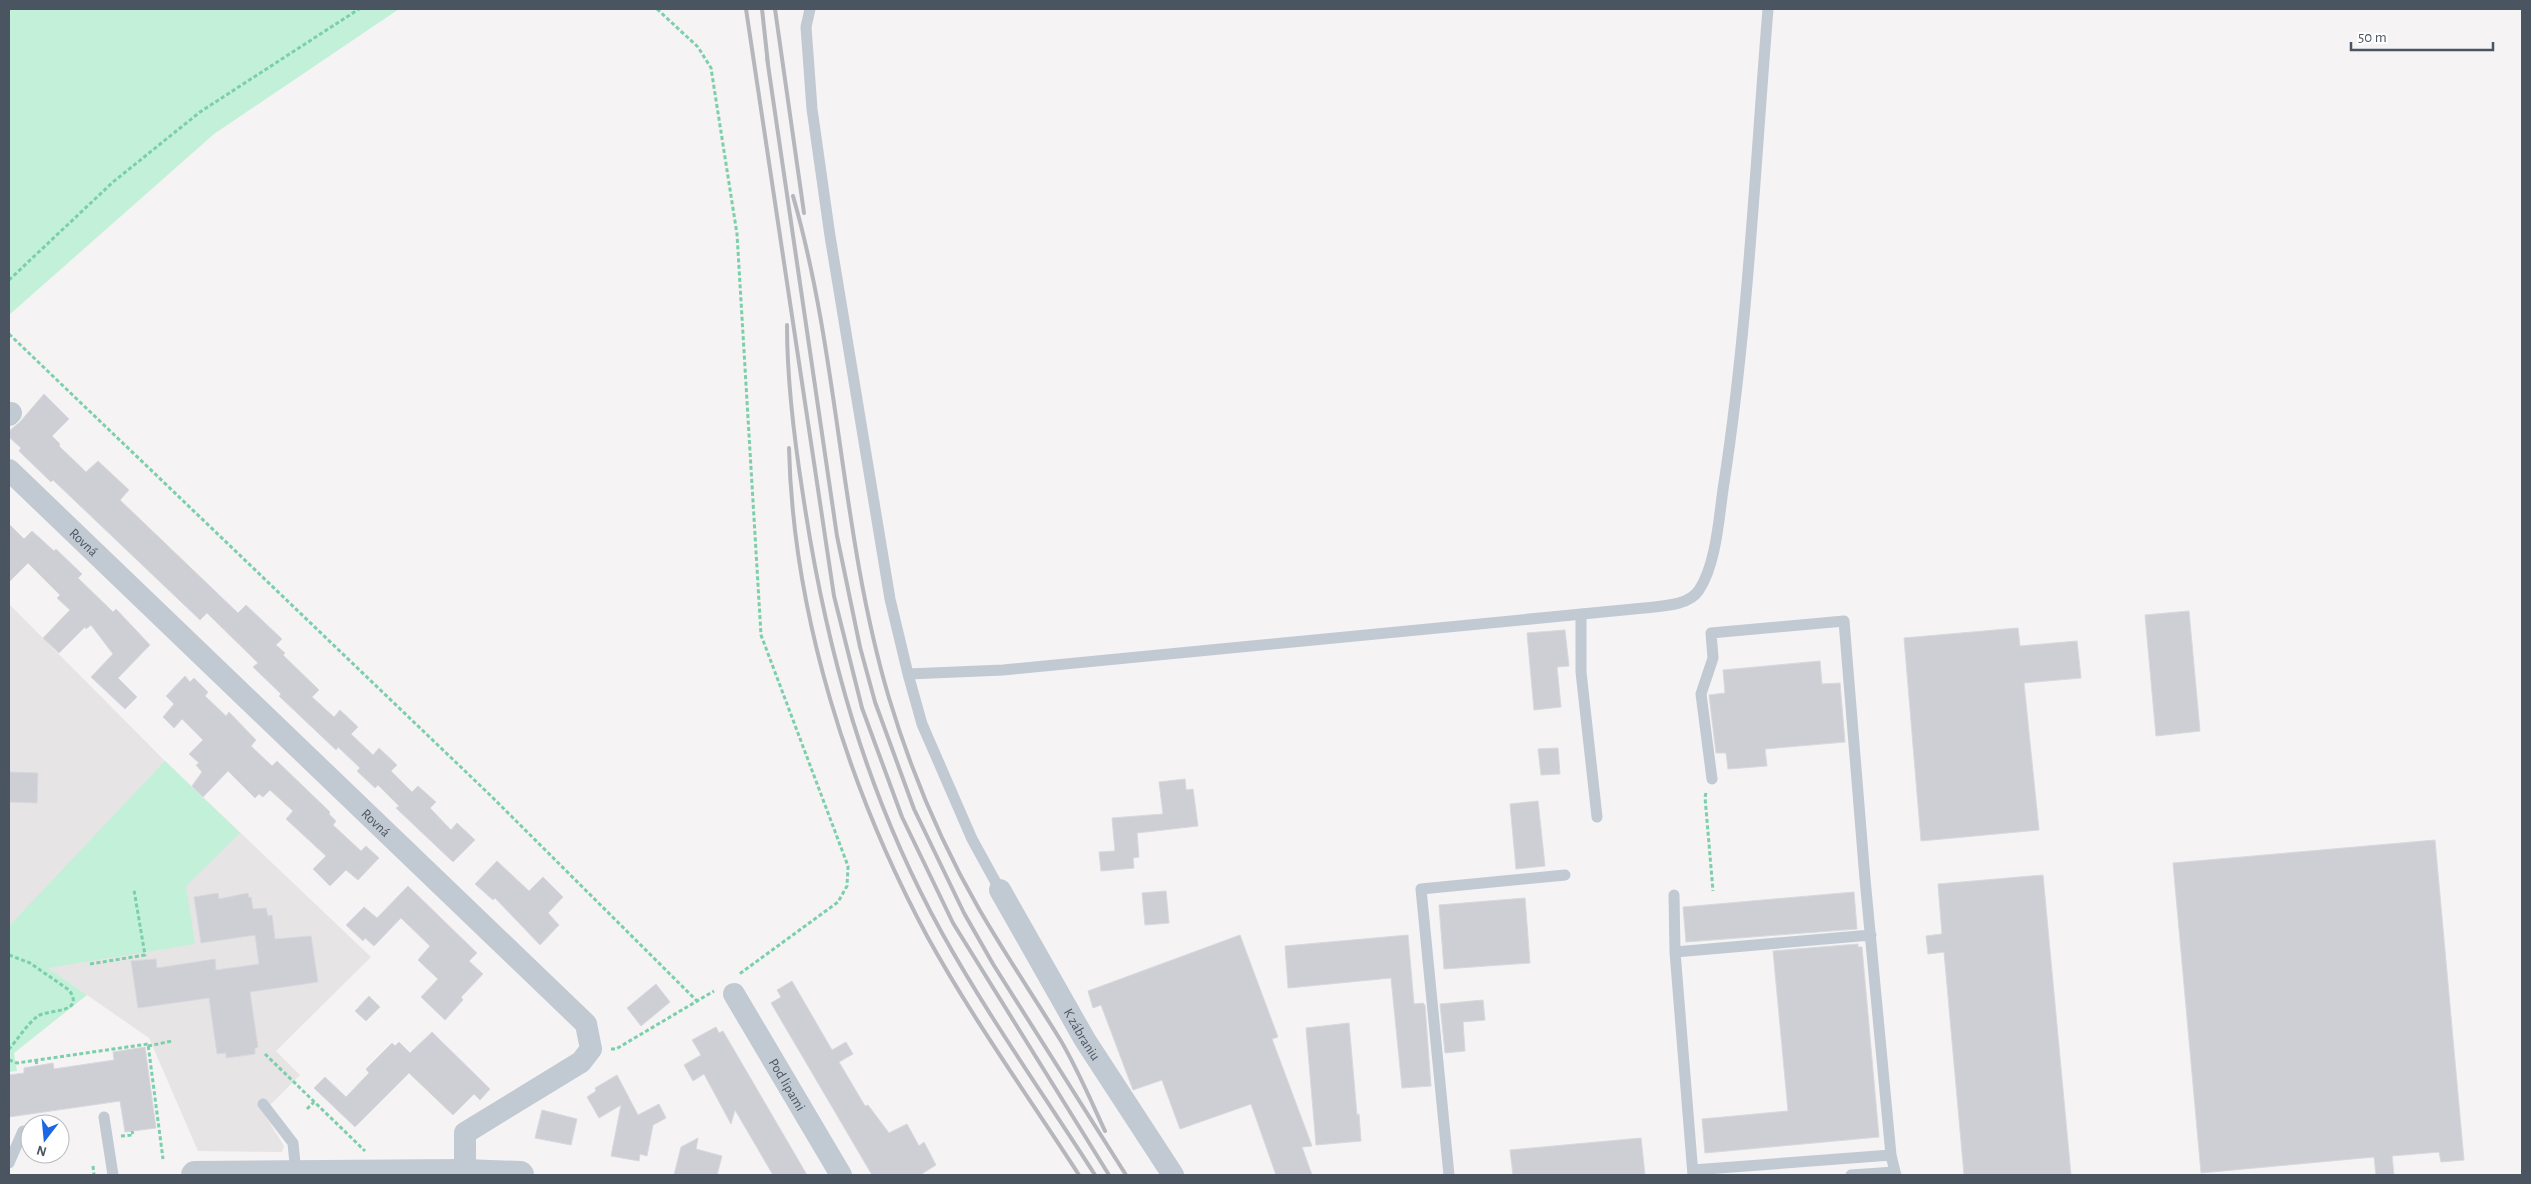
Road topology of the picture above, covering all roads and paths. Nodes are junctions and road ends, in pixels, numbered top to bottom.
1 (359, 9) edge
2 (657, 9) edge
3 (810, 9) edge
4 (1768, 9) edge
5 (9, 280) edge
6 (9, 334) edge
7 (9, 470) edge
8 (1581, 614) junction
9 (908, 674) junction
10 (1712, 779) dead end
11 (1705, 797) dead end
12 (1597, 817) dead end
13 (1565, 875) dead end
14 (134, 890) dead end
15 (1000, 890) joint
16 (1713, 891) dead end
17 (1674, 895) dead end
18 (1871, 934) junction
19 (1675, 952) junction
20 (9, 955) edge
21 (90, 964) dead end
22 (730, 986) junction
23 (697, 1000) junction
24 (172, 1041) dead end
25 (148, 1046) junction
26 (9, 1049) edge
27 (591, 1049) junction
28 (265, 1054) dead end
29 (9, 1060) edge
30 (36, 1060) junction
31 (37, 1066) dead end
32 (314, 1102) junction
33 (263, 1104) dead end
34 (307, 1109) dead end
35 (104, 1117) dead end
36 (132, 1131) dead end
37 (113, 1137) dead end
38 (20, 1139) edge
39 (1891, 1154) junction
40 (369, 1155) dead end
41 (164, 1159) dead end
42 (9, 1163) edge
43 (93, 1166) dead end
44 (465, 1173) junction
45 (1693, 1173) edge
46 (246, 1174) edge
47 (296, 1174) junction
48 (1896, 1174) edge
49 (94, 1175) edge
50 (113, 1175) edge
51 (196, 1175) edge
52 (418, 1175) edge
53 (520, 1175) edge
54 (841, 1175) edge
55 (1173, 1175) edge
56 (1449, 1175) edge
57 (1851, 1175) edge

1 - 5 path
2 - 22 path
3 - 9 lane
4 - 8 lane
6 - 23 path
7 - 27 street, Rovná
8 - 9 lane
8 - 12 lane
9 - 15 lane
10 - 18 lane
11 - 16 path
13 - 56 lane
14 - 21 path
15 - 55 street, K zábraniu
17 - 19 lane
18 - 19 lane
18 - 39 lane
19 - 45 lane
20 - 26 path
22 - 23 path
22 - 54 street, Pod lipami
23 - 27 path
24 - 25 path
25 - 30 path
25 - 41 path
27 - 44 street
28 - 32 path
29 - 30 path
30 - 31 path
32 - 34 path
32 - 40 path
33 - 47 lane
35 - 50 lane
36 - 37 path
38 - 42 lane
39 - 45 lane
39 - 48 lane
43 - 49 path
44 - 52 street
44 - 53 street
46 - 47 street
46 - 51 street
47 - 52 street
48 - 57 lane

